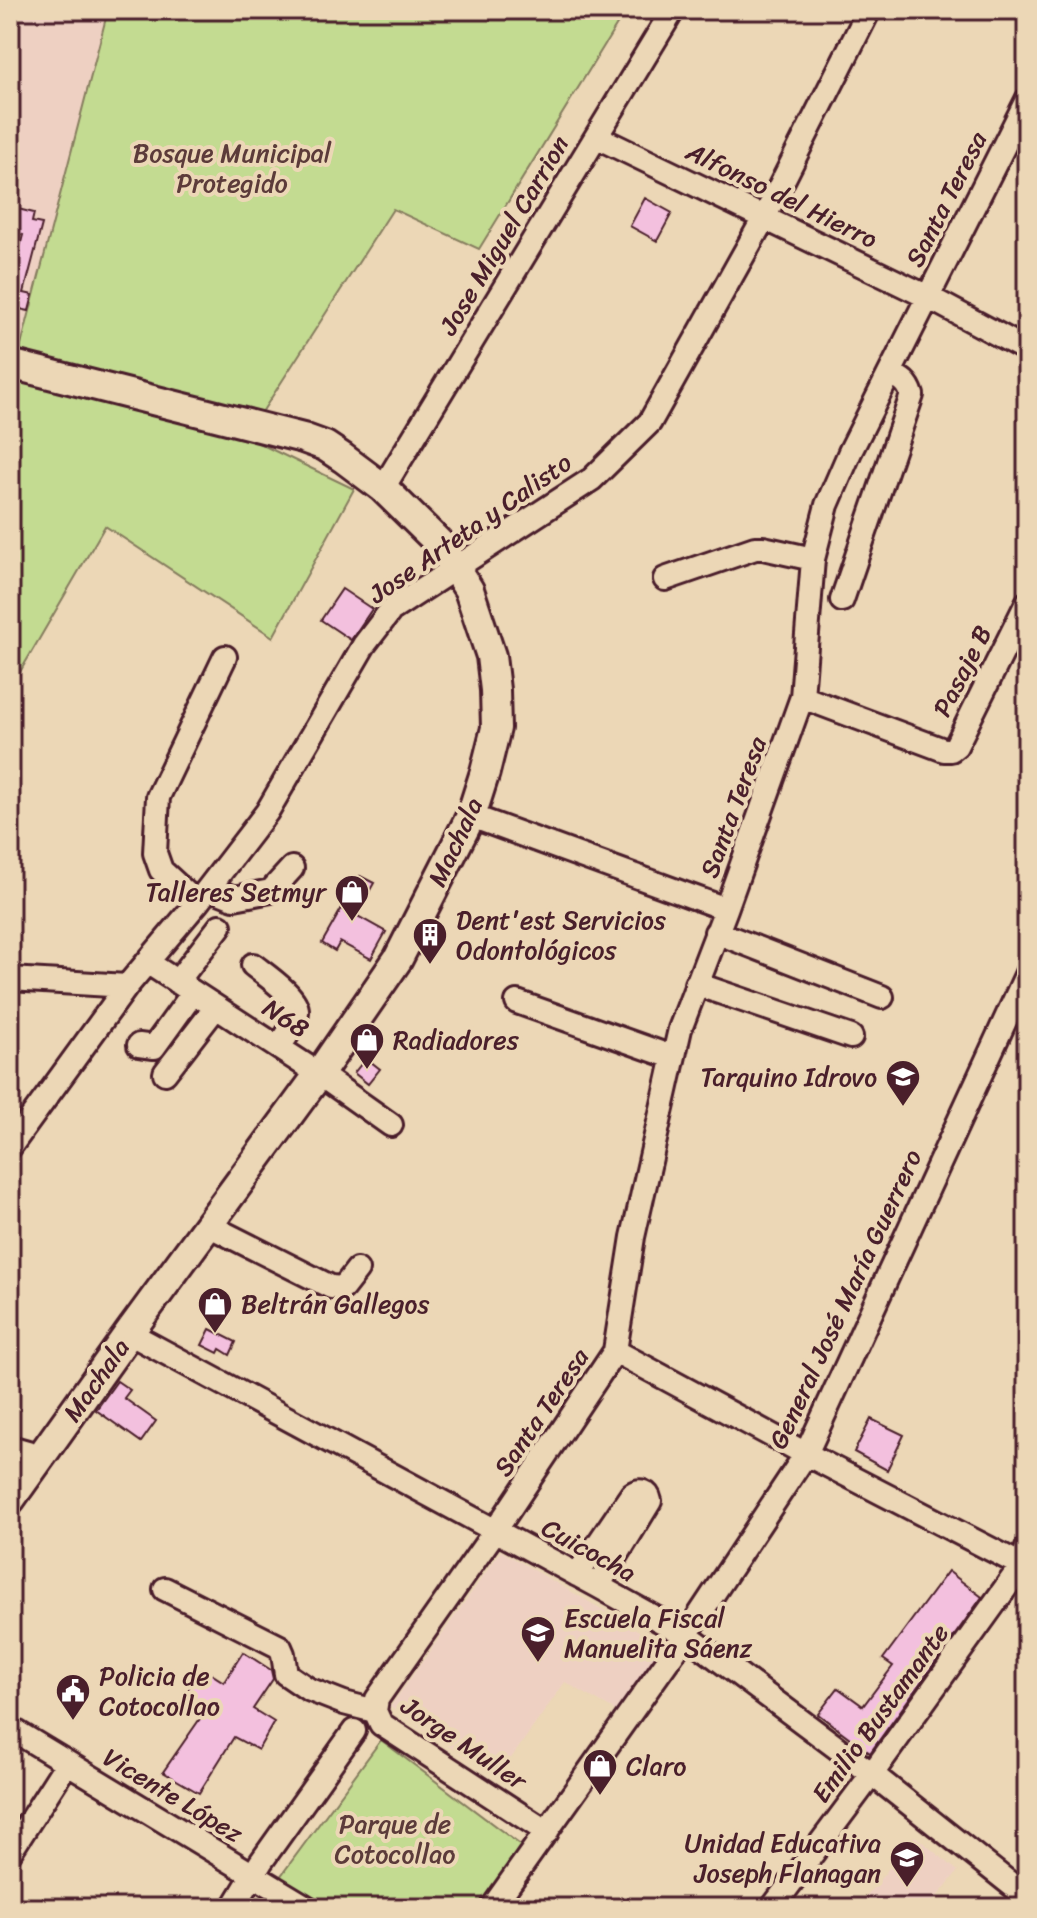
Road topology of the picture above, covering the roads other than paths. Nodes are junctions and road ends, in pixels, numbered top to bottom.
1 (673, 10) edge
2 (869, 10) edge
3 (1027, 100) edge
4 (597, 137) junction
5 (764, 218) junction
6 (928, 297) junction
7 (1027, 350) edge
8 (10, 364) edge
9 (890, 373) junction
10 (383, 488) junction
11 (813, 559) junction
12 (456, 567) junction
13 (665, 579) dead end
14 (842, 600) dead end
15 (1027, 603) edge
16 (225, 657) dead end
17 (802, 697) junction
18 (471, 816) junction
19 (292, 868) dead end
20 (203, 895) junction
21 (726, 909) junction
22 (220, 926) dead end
23 (716, 932) junction
24 (147, 962) junction
25 (253, 965) dead end
26 (1027, 973) edge
27 (10, 979) edge
28 (696, 984) junction
29 (127, 986) junction
30 (185, 988) junction
31 (882, 997) dead end
32 (517, 1002) dead end
33 (216, 1007) junction
34 (851, 1037) dead end
35 (139, 1045) dead end
36 (279, 1047) junction
37 (672, 1057) junction
38 (165, 1073) dead end
39 (319, 1074) junction
40 (391, 1125) dead end
41 (10, 1147) edge
42 (208, 1225) junction
43 (357, 1270) dead end
44 (129, 1333) junction
45 (615, 1351) junction
46 (10, 1447) edge
47 (806, 1454) junction
48 (42, 1456) junction
49 (15, 1486) edge
50 (495, 1531) junction
51 (1025, 1560) edge
52 (577, 1575) junction
53 (598, 1586) junction
54 (165, 1589) dead end
55 (686, 1635) junction
56 (375, 1711) junction
57 (10, 1728) edge
58 (354, 1731) dead end
59 (67, 1763) junction
60 (872, 1774) junction
61 (547, 1832) junction
62 (10, 1852) edge
63 (254, 1876) junction
64 (1027, 1897) edge
65 (495, 1907) edge
66 (233, 1908) edge
67 (308, 1908) edge
68 (772, 1908) edge

1 - 4 street, Jose Miguel Carrion
2 - 5 street, Jose Arteta y Calisto
3 - 6 street, Santa Teresa
4 - 5 street, Alfonso del Hierro
4 - 10 street, Jose Miguel Carrion
5 - 6 street, Alfonso del Hierro
5 - 12 street, Jose Arteta y Calisto
6 - 7 street, Alfonso del Hierro
6 - 9 street, Santa Teresa
8 - 10 main road, Machala
9 - 11 street, Santa Teresa
9 - 14 street
10 - 12 main road, Machala
11 - 13 street
11 - 17 street, Santa Teresa
12 - 18 main road, Machala
12 - 20 street, Jose Arteta y Calisto
15 - 17 street, Pasaje B
16 - 20 street
17 - 21 street, Santa Teresa
18 - 21 street
18 - 39 main road, Machala
19 - 20 street
20 - 24 street, Jose Arteta y Calisto
21 - 23 street, Santa Teresa
22 - 30 street
23 - 28 street, Santa Teresa
23 - 31 street
24 - 29 street, Jose Arteta y Calisto
24 - 30 street, N68
25 - 36 street
26 - 47 street, General José María Guerrero
27 - 29 street
28 - 34 street
28 - 37 street, Santa Teresa
29 - 41 street, Jose Arteta y Calisto
30 - 33 street, N68
30 - 35 street
32 - 37 street
33 - 36 street, N68
33 - 38 street
36 - 39 street, N68
37 - 45 street, Santa Teresa
39 - 40 street, N68
39 - 42 main road, Machala
42 - 43 street
42 - 44 main road, Machala
44 - 48 main road, Machala
44 - 50 street, Cuicocha
45 - 47 street
45 - 50 street, Santa Teresa
46 - 48 street
47 - 51 street
47 - 55 street, General José María Guerrero
48 - 49 main road, Machala
50 - 52 street, Cuicocha
50 - 56 street, Jorge Muller
51 - 60 street, Emilio Bustamante
52 - 53 street, Cuicocha
52 - 53 street
53 - 55 street, Cuicocha
54 - 56 street
55 - 60 street, Cuicocha
55 - 61 street, General José María Guerrero
56 - 61 street, Jorge Muller
57 - 59 street, Vicente López
58 - 63 street
59 - 62 street
59 - 63 street, Vicente López
60 - 64 street, Cuicocha
60 - 68 street, Emilio Bustamante
61 - 65 street, General José María Guerrero
63 - 66 street
63 - 67 street, Vicente López

